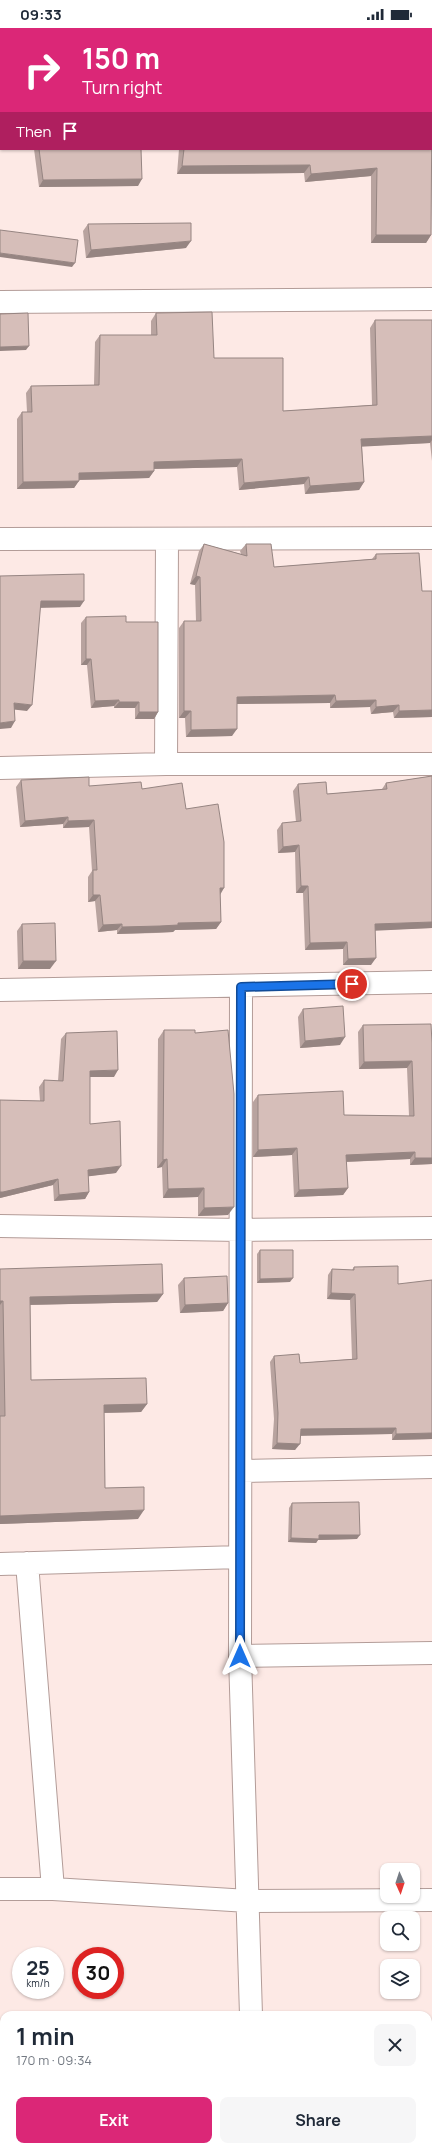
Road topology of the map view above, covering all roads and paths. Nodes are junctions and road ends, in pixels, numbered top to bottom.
1 (432, 299) edge
2 (0, 302) edge
3 (432, 538) edge
4 (167, 539) junction
5 (0, 540) edge
6 (166, 764) junction
7 (432, 764) edge
8 (0, 768) edge
9 (432, 982) edge
10 (241, 987) junction
11 (0, 990) edge
12 (0, 1226) edge
13 (432, 1228) edge
14 (240, 1230) junction
15 (432, 1467) edge
16 (241, 1471) junction
17 (240, 1557) junction
18 (27, 1563) junction
19 (0, 1564) edge
20 (432, 1653) edge
21 (240, 1656) junction
22 (53, 1889) junction
23 (0, 1890) edge
24 (432, 1900) edge
25 (248, 1901) junction
26 (251, 2011) edge

1 - 2 street
3 - 4 street
4 - 5 street
4 - 6 street
6 - 7 street
6 - 8 street
9 - 10 street
10 - 11 street
10 - 14 street
12 - 14 street
13 - 14 street
14 - 16 street
15 - 16 street
16 - 17 street
17 - 18 street
17 - 21 street
18 - 19 street
18 - 22 street
20 - 21 street
21 - 25 street
22 - 23 street
22 - 25 street
24 - 25 street
25 - 26 street

